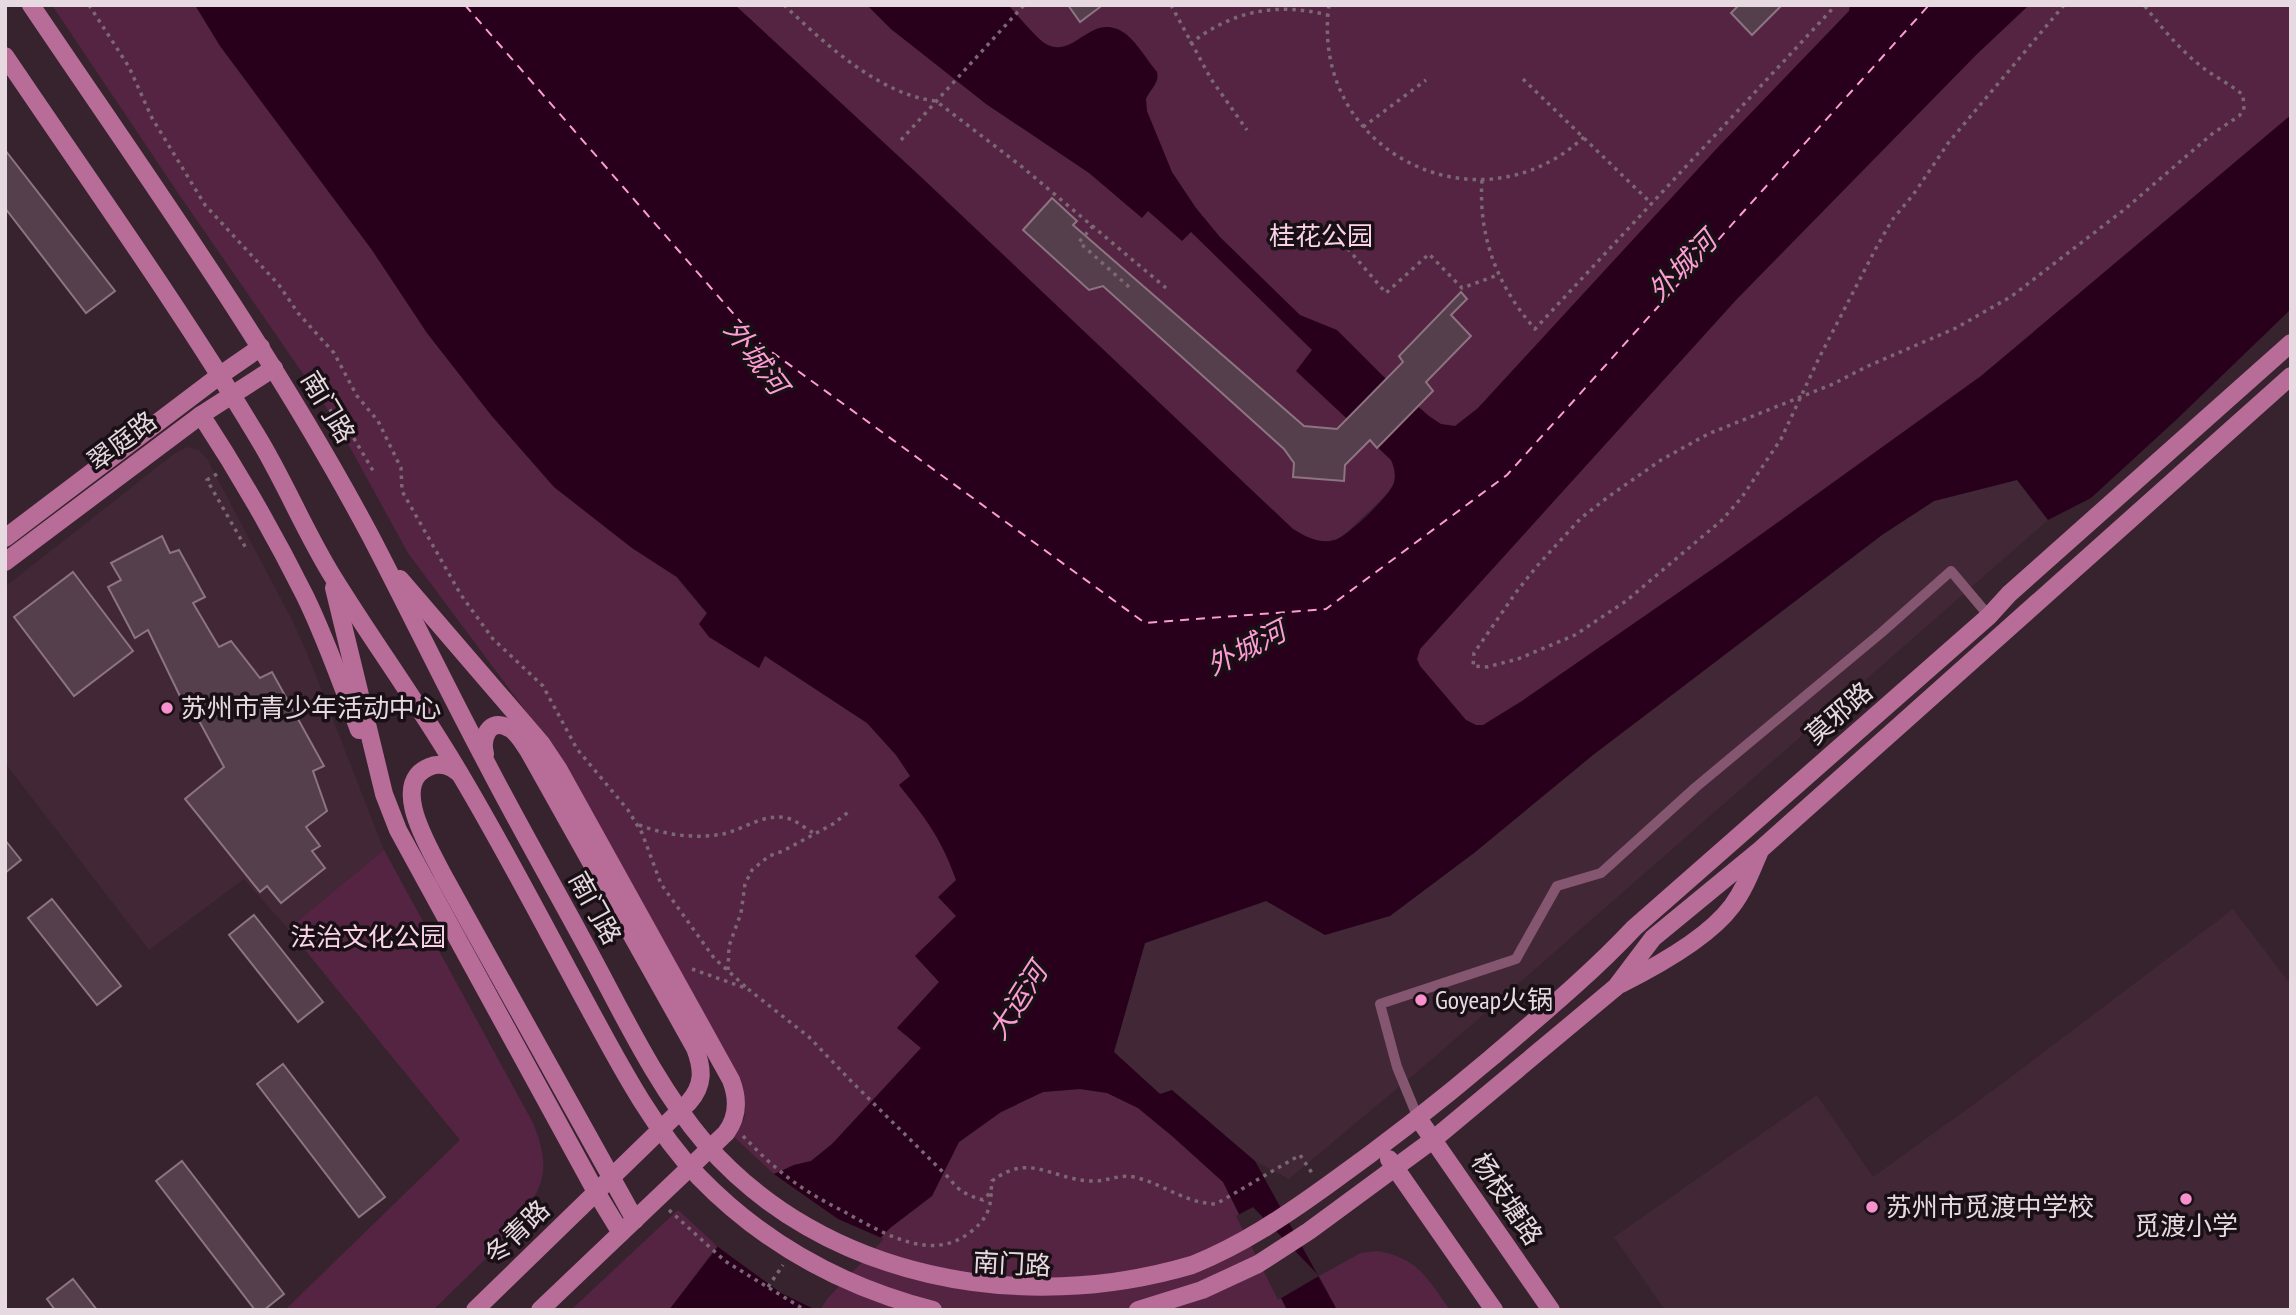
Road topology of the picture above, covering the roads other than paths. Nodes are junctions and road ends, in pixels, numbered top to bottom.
1 (31, 5) edge
2 (5, 56) edge
3 (2291, 343) edge
4 (261, 347) junction
5 (274, 368) junction
6 (219, 376) junction
7 (2291, 376) edge
8 (232, 396) junction
9 (201, 415) junction
10 (5, 538) edge
11 (380, 555) junction
12 (5, 562) edge
13 (331, 574) junction
14 (1989, 616) junction
15 (487, 764) junction
16 (462, 776) junction
17 (384, 794) junction
18 (1760, 850) junction
19 (1616, 987) junction
20 (1418, 1118) junction
21 (1434, 1139) junction
22 (1381, 1147) junction
23 (1396, 1168) junction
24 (611, 1178) junction
25 (596, 1192) junction
26 (635, 1220) junction
27 (621, 1233) junction
28 (475, 1310) edge
29 (540, 1310) edge
30 (933, 1310) edge
31 (1138, 1310) edge
32 (1494, 1310) edge
33 (1551, 1310) edge

1 - 4 main road, 南门路
2 - 6 main road, 南门路
3 - 14 main road, 莫邪路
4 - 5 main road, 南门路
4 - 6 main road, 翠庭路
5 - 8 main road, 翠庭路
5 - 11 main road, 南门路
6 - 8 main road, 南门路
6 - 10 main road, 翠庭路
7 - 18 main road, 莫邪路
8 - 9 main road, 翠庭路
8 - 13 main road, 南门路
9 - 12 main road, 翠庭路
9 - 17 main road
11 - 15 main road, 南门路
11 - 26 main road
13 - 16 main road, 南门路
13 - 17 main road
14 - 20 main road, 莫邪路
14 - 20 lane
15 - 22 main road, 南门路
15 - 24 main road, 冬青路
16 - 24 main road
16 - 30 main road, 南门路
17 - 25 main road
18 - 19 main road, 莫邪路
18 - 19 main road
19 - 21 main road, 莫邪路
20 - 21 main road, 杨枝塘路
20 - 22 main road, 南门路
21 - 23 main road
21 - 33 main road, 杨枝塘路
22 - 23 main road
23 - 31 main road
23 - 32 main road
24 - 25 main road, 冬青路
24 - 26 main road
25 - 27 main road
25 - 28 main road, 冬青路
26 - 27 main road
27 - 29 main road

